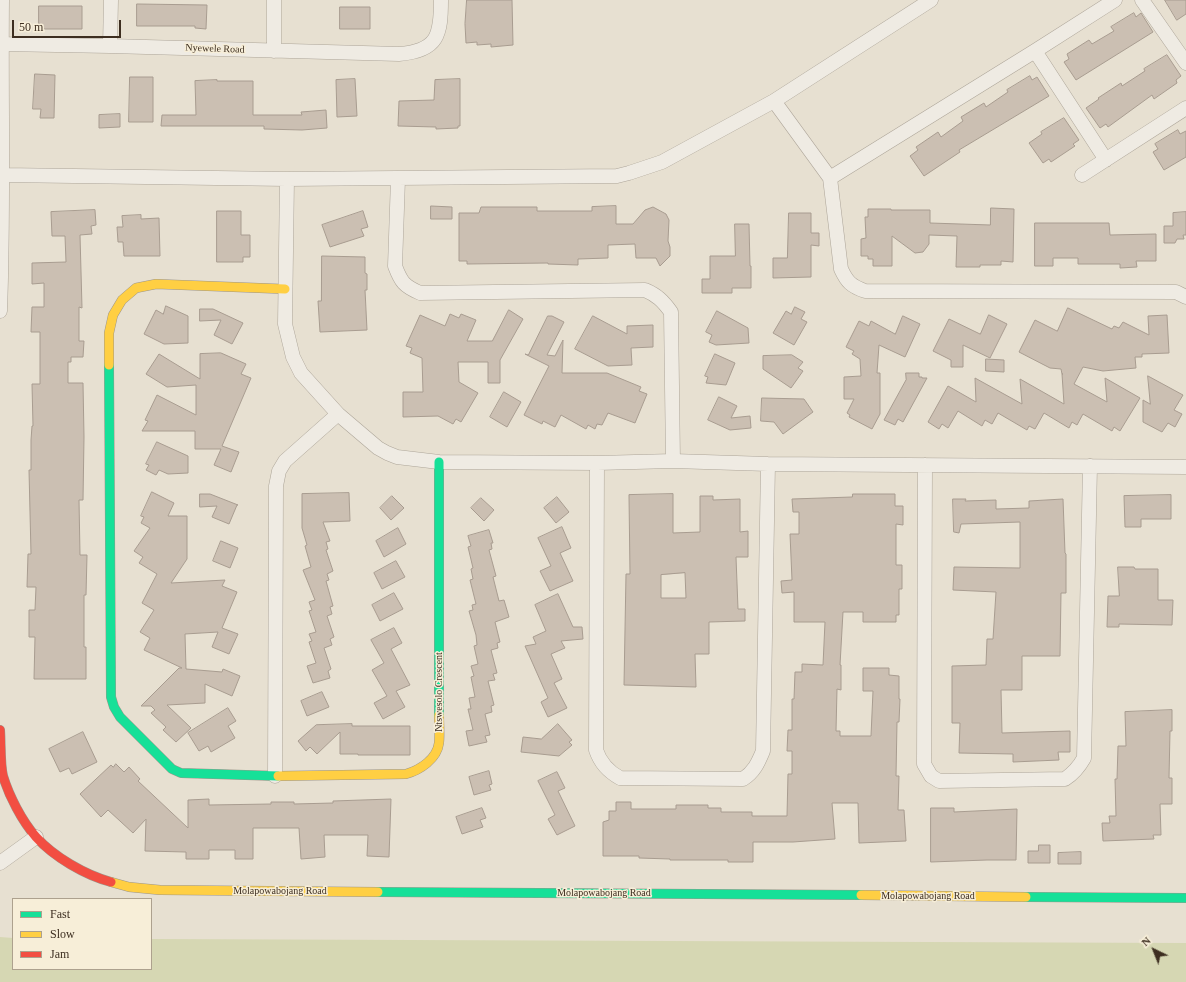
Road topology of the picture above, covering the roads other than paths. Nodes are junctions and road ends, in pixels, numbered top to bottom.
1 (2, 0) edge
2 (111, 0) edge
3 (274, 0) edge
4 (441, 0) edge
5 (1115, 0) edge
6 (1142, 0) edge
7 (926, 1) edge
8 (2, 44) junction
9 (110, 46) junction
10 (274, 51) junction
11 (1035, 52) junction
12 (1186, 63) edge
13 (1, 95) edge
14 (774, 101) junction
15 (1186, 108) edge
16 (1106, 160) junction
17 (3, 175) junction
18 (1082, 175) dead end
19 (398, 178) junction
20 (830, 178) junction
21 (287, 179) junction
22 (1, 281) edge
23 (285, 289) junction
24 (1186, 297) edge
25 (0, 311) edge
26 (338, 414) junction
27 (673, 461) junction
28 (439, 462) junction
29 (597, 463) junction
30 (768, 464) junction
31 (925, 465) junction
32 (1090, 466) junction
33 (1186, 467) edge
34 (0, 730) edge
35 (276, 776) junction
36 (36, 837) junction
37 (0, 863) edge
38 (1186, 898) edge

1 - 8 street
2 - 9 street
3 - 10 street
4 - 10 street, Nyewele Road
5 - 11 street
6 - 12 street
7 - 14 street
8 - 9 street, Nyewele Road
8 - 13 street
9 - 10 street, Nyewele Road
11 - 16 street
11 - 20 street
13 - 17 street
14 - 19 street
14 - 20 street
15 - 16 street
16 - 18 street
17 - 21 street
17 - 22 street
19 - 21 street
19 - 27 street
20 - 24 street
21 - 23 street
22 - 25 street
23 - 26 street
23 - 35 street, Ntswesolo Crescent
26 - 28 street
26 - 35 street
27 - 29 street
27 - 30 street
28 - 29 street
28 - 35 street, Ntswesolo Crescent
29 - 30 street
30 - 31 street
31 - 32 street
31 - 32 street
32 - 33 street
34 - 36 street, Molapowabojang Road
36 - 37 street
36 - 38 street, Molapowabojang Road

